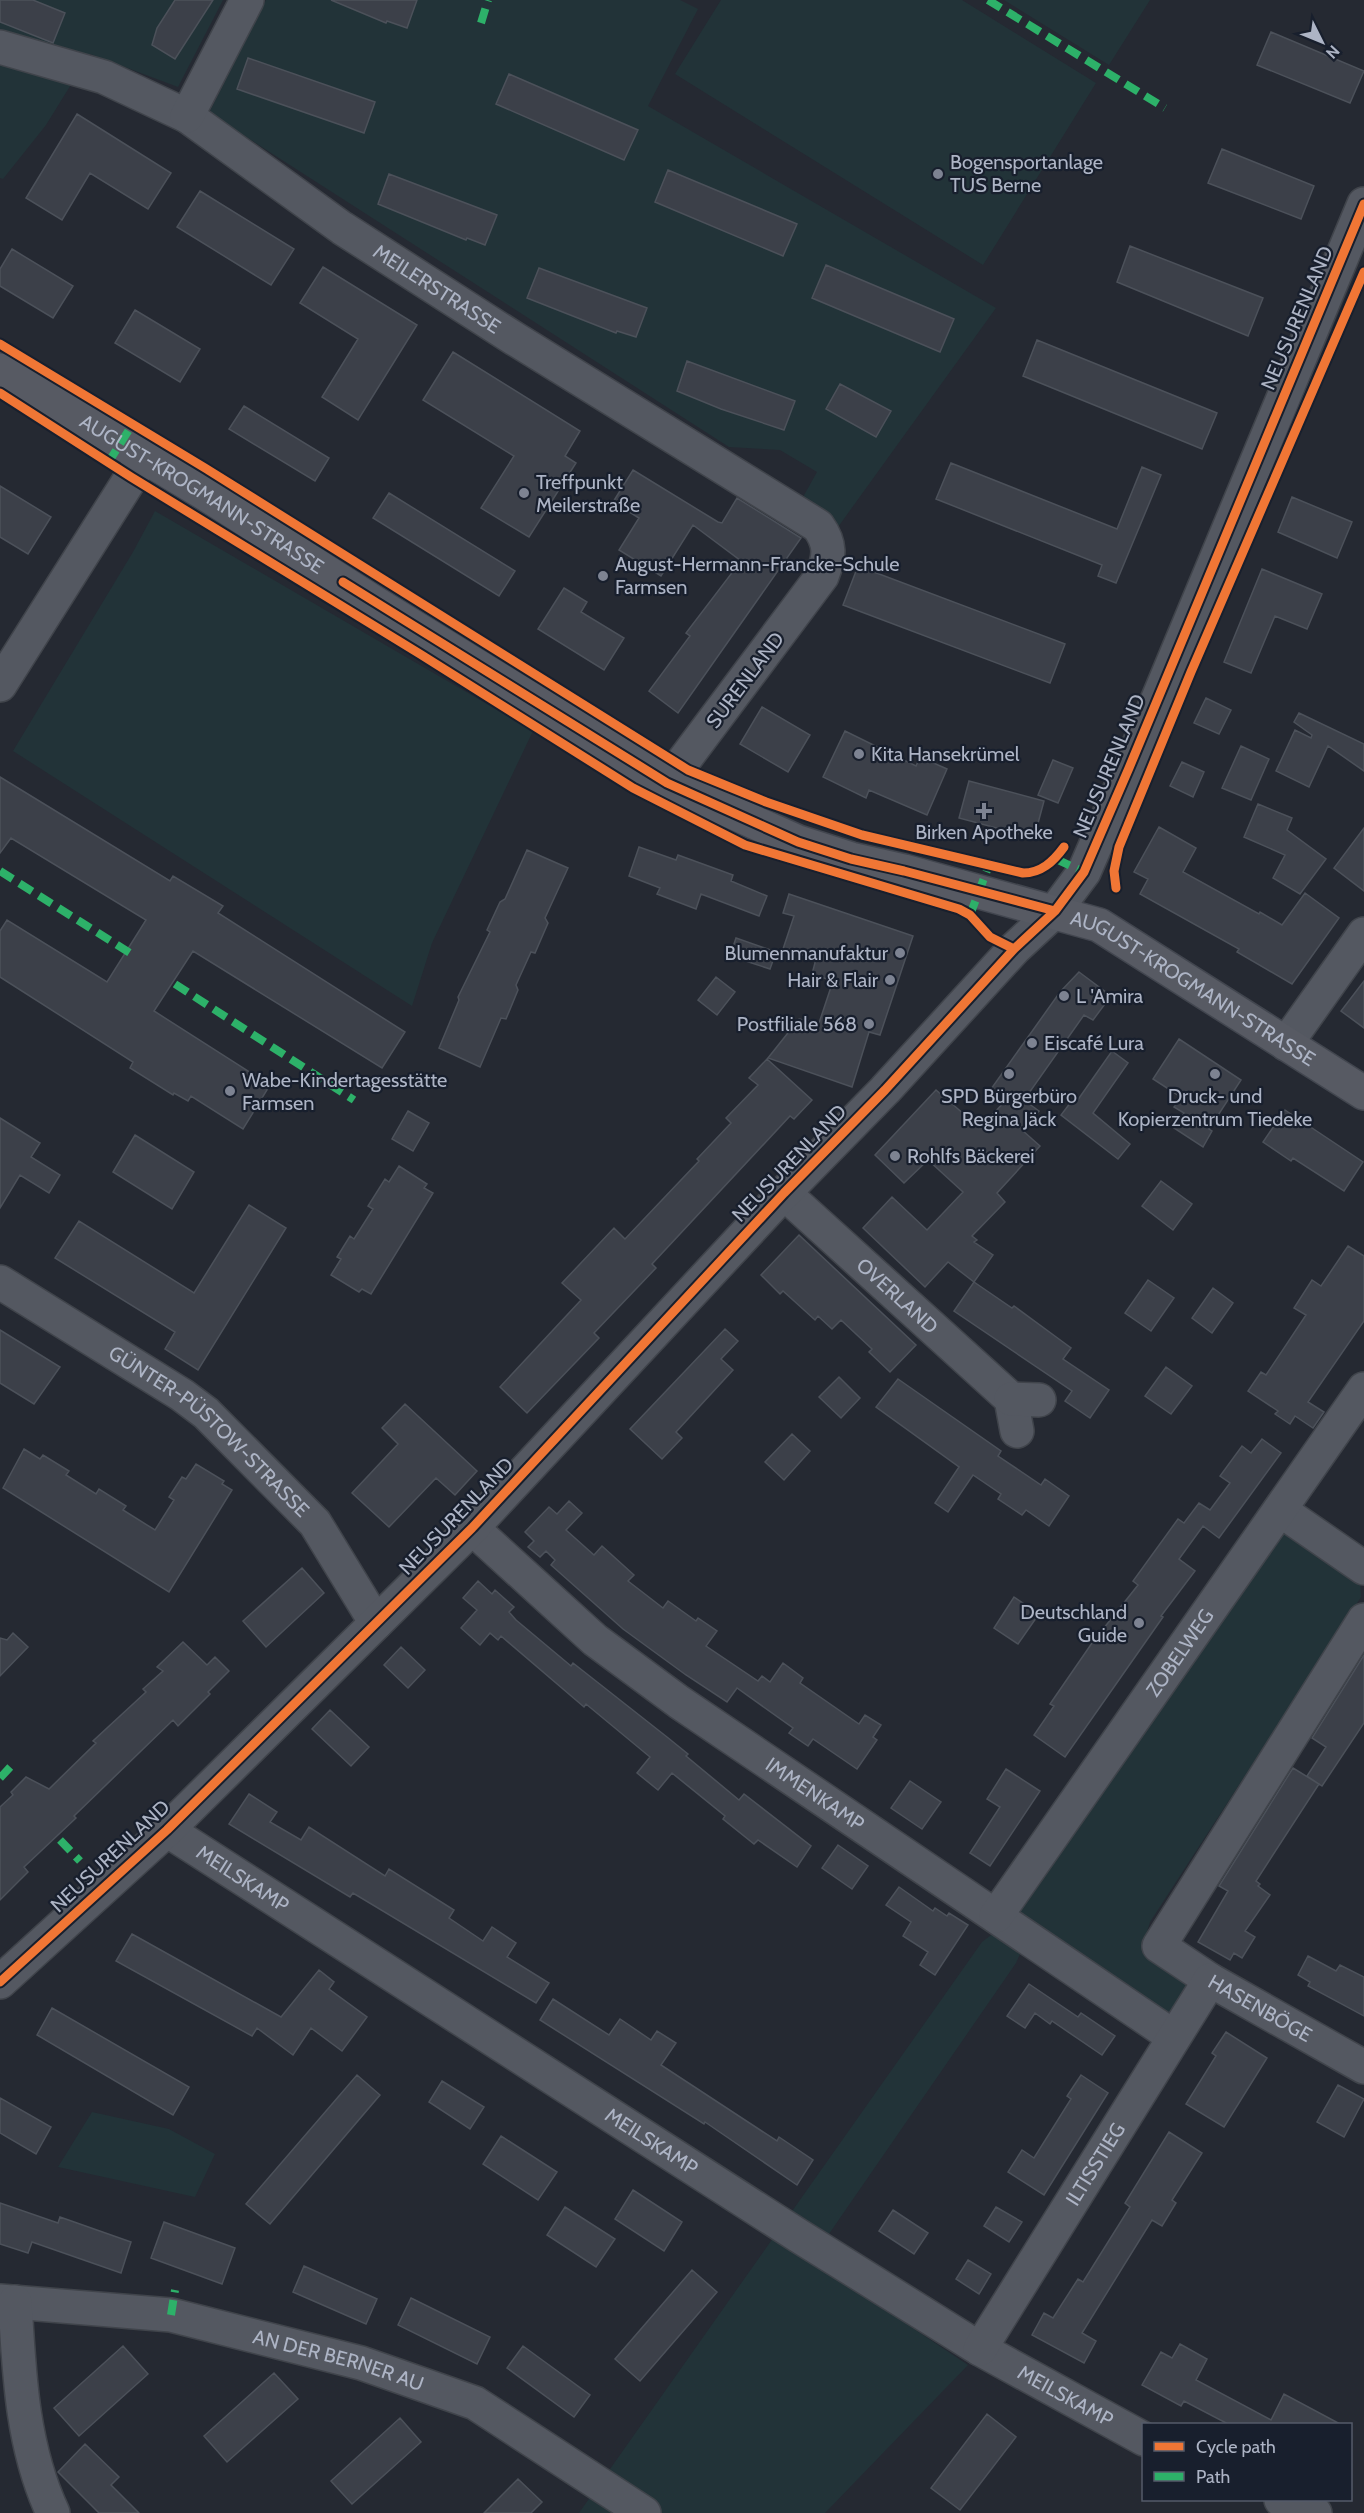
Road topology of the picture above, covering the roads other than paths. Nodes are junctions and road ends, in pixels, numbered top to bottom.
1 (247, 0) edge
2 (0, 47) edge
3 (187, 116) junction
4 (1364, 204) edge
5 (0, 370) edge
6 (144, 457) junction
7 (822, 576) joint
8 (0, 685) edge
9 (667, 783) junction
10 (1055, 911) junction
11 (1364, 933) edge
12 (1287, 1044) junction
13 (1364, 1093) edge
14 (784, 1193) junction
15 (0, 1282) edge
16 (1364, 1389) edge
17 (1017, 1431) dead end
18 (1280, 1510) junction
19 (472, 1528) junction
20 (1364, 1568) edge
21 (1364, 1620) edge
22 (376, 1623) junction
23 (167, 1830) junction
24 (996, 1916) junction
25 (1210, 1980) junction
26 (0, 1982) edge
27 (1174, 2037) junction
28 (1364, 2067) edge
29 (8, 2301) edge
30 (980, 2349) junction
31 (1142, 2438) edge
32 (1286, 2501) edge
33 (53, 2513) edge
34 (644, 2513) edge
35 (1315, 2513) edge

1 - 3 street
2 - 3 street, MEILERSTRASSE
3 - 7 street, MEILERSTRASSE
4 - 10 street, NEUSURENLAND
5 - 6 main road, AUGUST-KROGMANN-STRASSE
6 - 8 street
6 - 9 main road, AUGUST-KROGMANN-STRASSE
7 - 9 street, SURENLAND
9 - 10 main road, AUGUST-KROGMANN-STRASSE
10 - 12 main road, AUGUST-KROGMANN-STRASSE
10 - 14 street, NEUSURENLAND
11 - 12 street
12 - 13 main road, AUGUST-KROGMANN-STRASSE
14 - 17 street, OVERLAND
14 - 19 street, NEUSURENLAND
15 - 22 street, GÜNTER-PÜSTOW-STRASSE
16 - 18 street, ZOBELWEG
18 - 20 street
18 - 24 street, ZOBELWEG
19 - 22 street, NEUSURENLAND
19 - 24 street, IMMENKAMP
21 - 25 street, HASENBÖGE
22 - 23 street, NEUSURENLAND
23 - 26 street, NEUSURENLAND
23 - 30 street, MEILSKAMP
24 - 27 street, IMMENKAMP
25 - 27 street, ILTISSTIEG
25 - 28 street, HASENBÖGE
27 - 30 street, ILTISSTIEG
29 - 33 street
29 - 34 street, AN DER BERNER AU
30 - 31 street, MEILSKAMP
32 - 35 street

